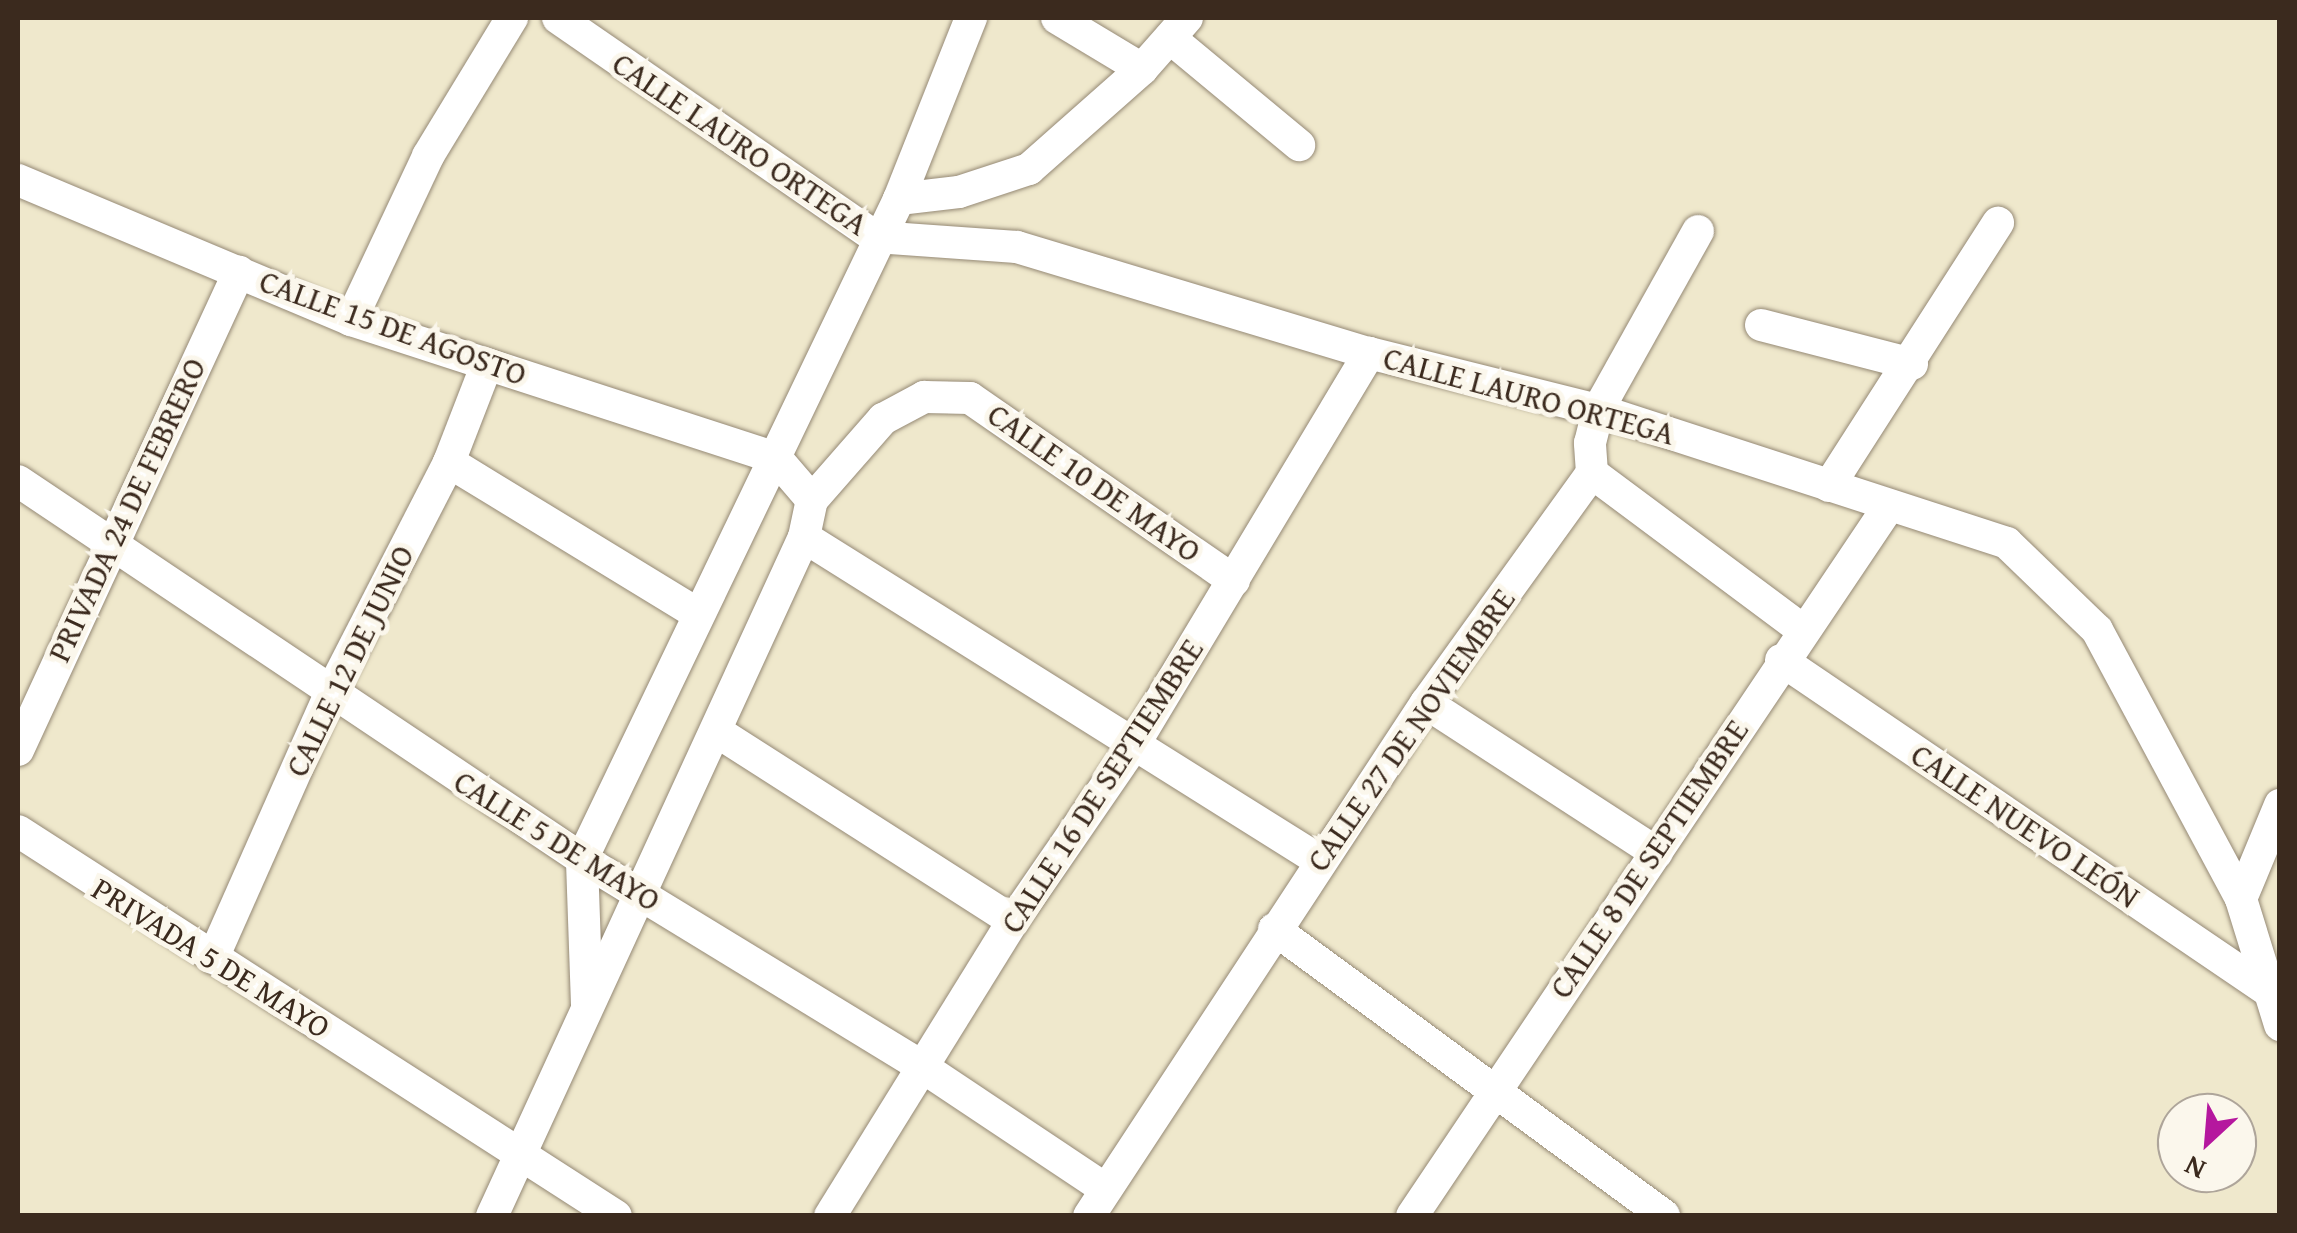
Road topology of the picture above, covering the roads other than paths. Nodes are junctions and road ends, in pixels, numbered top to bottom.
1 (512, 18) edge
2 (558, 18) edge
3 (971, 18) edge
4 (1057, 18) edge
5 (1178, 28) edge
6 (1142, 69) junction
7 (1299, 145) dead end
8 (18, 180) edge
9 (899, 199) junction
10 (1998, 223) dead end
11 (1698, 232) dead end
12 (876, 238) junction
13 (239, 272) junction
14 (351, 320) junction
15 (1761, 325) dead end
16 (1369, 352) junction
17 (487, 364) junction
18 (1912, 364) junction
19 (1598, 410) junction
20 (776, 458) junction
21 (449, 462) junction
22 (1592, 473) junction
23 (18, 481) edge
24 (1829, 486) junction
25 (812, 500) junction
26 (1889, 506) junction
27 (804, 537) junction
28 (108, 544) junction
29 (1234, 581) junction
30 (696, 612) junction
31 (1803, 630) junction
32 (1781, 660) junction
33 (330, 694) junction
34 (1426, 703) junction
35 (716, 731) junction
36 (1132, 748) junction
37 (18, 750) edge
38 (2280, 805) edge
39 (18, 830) edge
40 (1656, 853) junction
41 (582, 859) junction
42 (1320, 860) junction
43 (638, 893) junction
44 (2241, 899) junction
45 (1013, 921) junction
46 (1274, 929) junction
47 (214, 958) junction
48 (2270, 992) junction
49 (588, 1005) junction
50 (2280, 1024) edge
51 (924, 1068) junction
52 (1496, 1087) junction
53 (520, 1155) junction
54 (1097, 1202) edge
55 (492, 1216) edge
56 (616, 1216) edge
57 (830, 1216) edge
58 (1412, 1216) edge
59 (1664, 1216) edge

1 - 14 street
2 - 12 street, CALLE LAURO ORTEGA
3 - 9 street
4 - 6 street
5 - 6 street
5 - 7 street
6 - 9 street
8 - 13 street, CALLE 15 DE AGOSTO
9 - 12 street
10 - 18 street
11 - 19 street
12 - 16 street, CALLE LAURO ORTEGA
12 - 20 street
13 - 14 street, CALLE 15 DE AGOSTO
13 - 28 street, PRIVADA 24 DE FEBRERO
14 - 17 street, CALLE 15 DE AGOSTO
15 - 18 street
16 - 19 street, CALLE LAURO ORTEGA
16 - 29 street, CALLE 16 DE SEPTIEMBRE
17 - 20 street, CALLE 15 DE AGOSTO
17 - 21 street, CALLE 12 DE JUNIO
18 - 24 street
19 - 22 street
19 - 24 street, CALLE LAURO ORTEGA
20 - 25 street
20 - 30 street
21 - 30 street
21 - 33 street, CALLE 12 DE JUNIO
22 - 31 street
22 - 34 street, CALLE 27 DE NOVIEMBRE
23 - 28 street, CALLE 5 DE MAYO
24 - 26 street, CALLE LAURO ORTEGA
25 - 27 street
25 - 29 street, CALLE 10 DE MAYO
26 - 31 street, CALLE 8 DE SEPTIEMBRE
26 - 44 street, CALLE LAURO ORTEGA
27 - 35 street
27 - 36 street
28 - 33 street, CALLE 5 DE MAYO
28 - 37 street, PRIVADA 24 DE FEBRERO
29 - 36 street, CALLE 16 DE SEPTIEMBRE
30 - 41 street
31 - 32 street, CALLE 8 DE SEPTIEMBRE
32 - 40 street, CALLE 8 DE SEPTIEMBRE
32 - 48 street, CALLE NUEVO LEÓN
33 - 41 street, CALLE 5 DE MAYO
33 - 47 street, CALLE 12 DE JUNIO
34 - 40 street
34 - 42 street, CALLE 27 DE NOVIEMBRE
35 - 43 street
35 - 45 street
36 - 42 street
36 - 45 street, CALLE 16 DE SEPTIEMBRE
38 - 44 street
39 - 47 street, PRIVADA 5 DE MAYO
40 - 52 street, CALLE 8 DE SEPTIEMBRE
41 - 43 street, CALLE 5 DE MAYO
41 - 49 street
42 - 46 street, CALLE 27 DE NOVIEMBRE
43 - 49 street
43 - 51 street, CALLE 5 DE MAYO
44 - 48 street, CALLE LAURO ORTEGA
45 - 51 street, CALLE 16 DE SEPTIEMBRE
46 - 52 street
46 - 54 street, CALLE 27 DE NOVIEMBRE
47 - 53 street, PRIVADA 5 DE MAYO
48 - 50 street, CALLE LAURO ORTEGA
49 - 53 street
51 - 54 street, CALLE 5 DE MAYO
51 - 57 street, CALLE 16 DE SEPTIEMBRE
52 - 58 street, CALLE 8 DE SEPTIEMBRE
52 - 59 street
53 - 55 street
53 - 56 street, PRIVADA 5 DE MAYO

